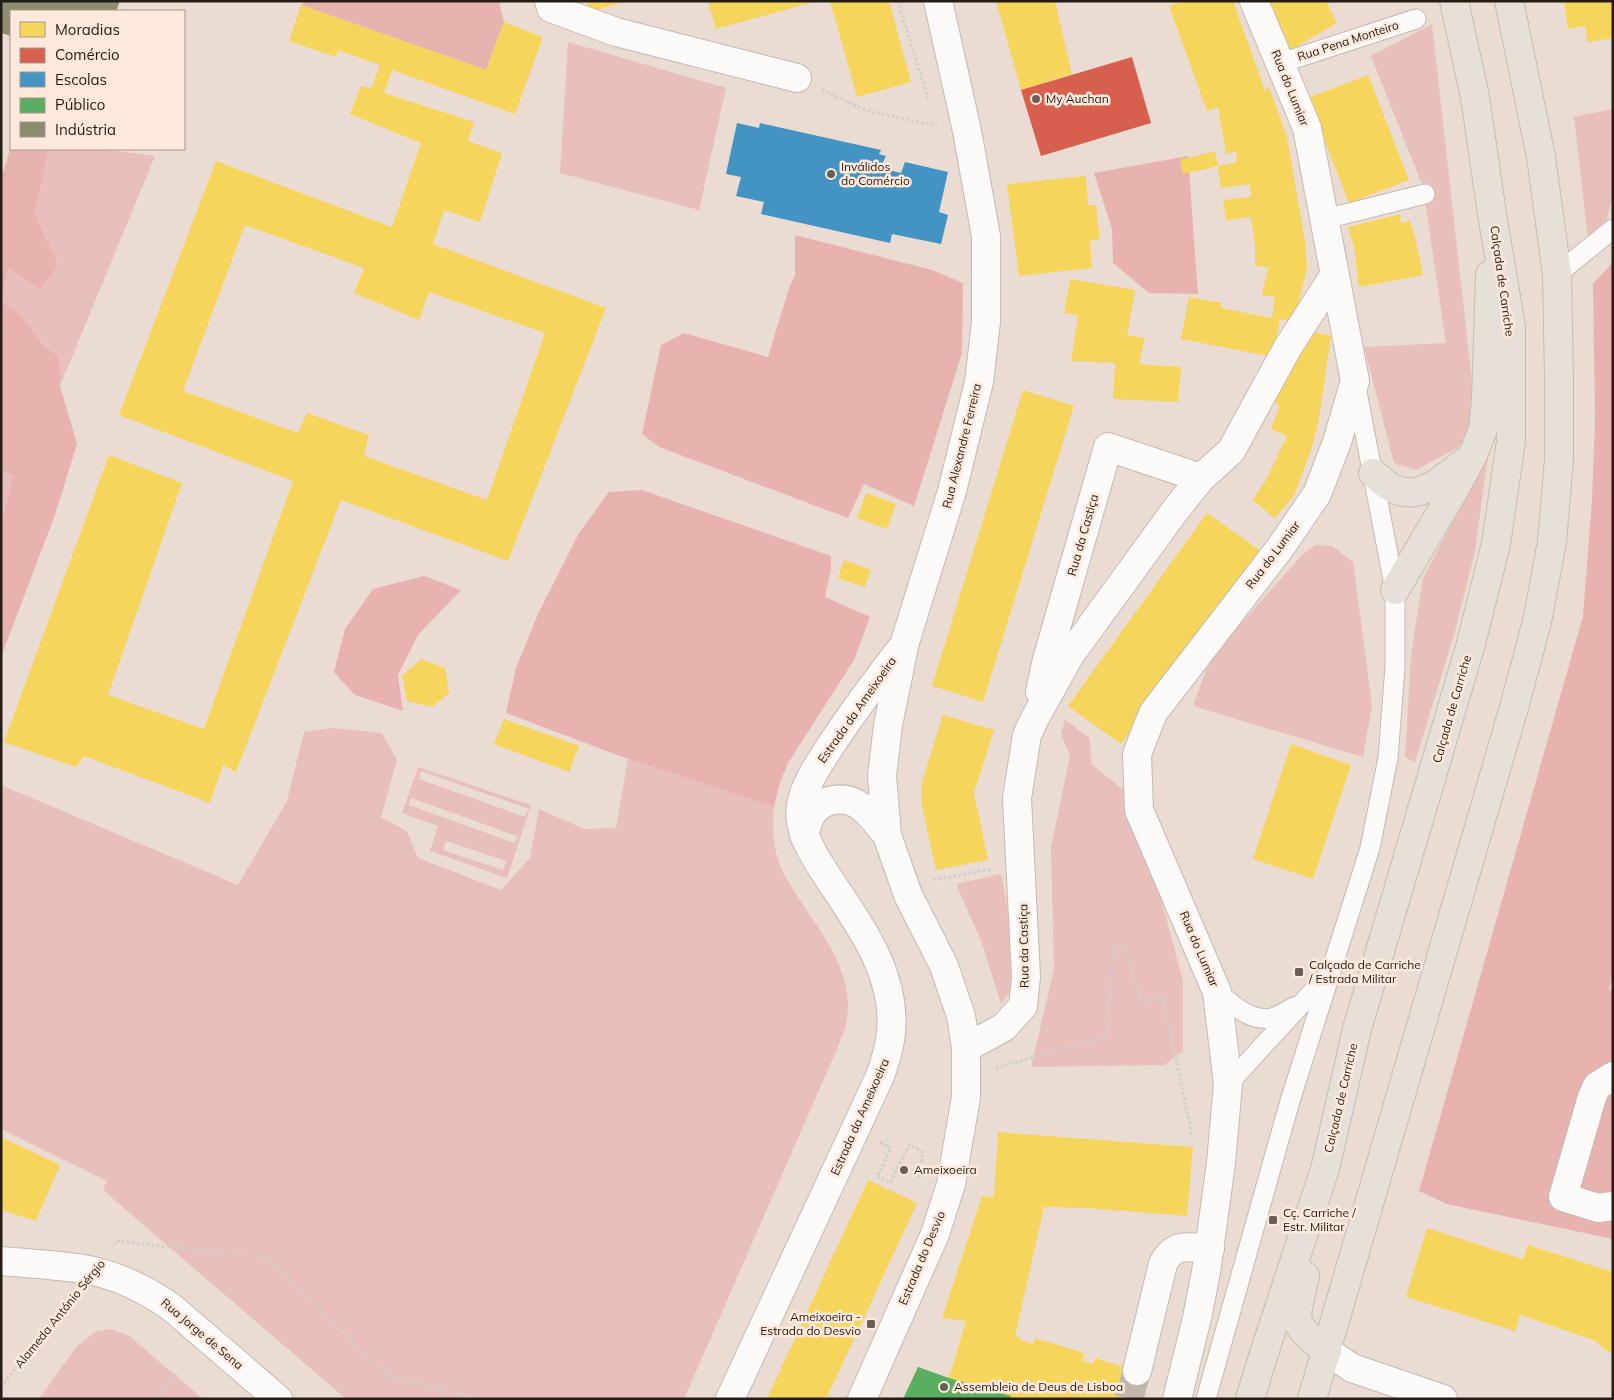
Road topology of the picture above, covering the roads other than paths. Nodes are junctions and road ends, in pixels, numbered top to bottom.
1 (549, 1) edge
2 (938, 1) edge
3 (1254, 1) edge
4 (1454, 1) edge
5 (1509, 1) edge
6 (1416, 19) dead end
7 (1281, 64) junction
8 (797, 78) road end
9 (1425, 194) dead end
10 (1492, 214) junction
11 (1324, 219) junction
12 (1613, 229) edge
13 (1335, 274) junction
14 (1557, 274) junction
15 (1355, 381) junction
16 (1473, 455) junction
17 (1373, 473) junction
18 (1201, 478) junction
19 (1395, 590) junction
20 (905, 642) junction
21 (1034, 718) junction
22 (887, 835) junction
23 (804, 836) junction
24 (906, 884) joint
25 (1332, 970) junction
26 (1216, 992) junction
27 (1302, 1004) junction
28 (966, 1048) junction
29 (1613, 1076) edge
30 (1228, 1084) junction
31 (1325, 1169) junction
32 (1613, 1206) edge
33 (1210, 1249) junction
34 (1, 1261) edge
35 (1326, 1351) junction
36 (1137, 1371) tunnel mouth
37 (278, 1399) edge
38 (730, 1399) edge
39 (862, 1399) edge
40 (1177, 1399) edge
41 (1206, 1399) edge
42 (1250, 1399) edge
43 (1312, 1399) edge
44 (1443, 1399) edge

1 - 8 street
2 - 20 street, Rua Alexandre Ferreira
3 - 7 street, Rua do Lumiar
4 - 10 highway, Calçada de Carriche
5 - 14 highway
6 - 7 lane, Rua Pena Monteiro
7 - 11 street, Rua do Lumiar
9 - 11 lane
10 - 16 highway
10 - 31 highway, Calçada de Carriche
11 - 13 street, Rua do Lumiar
12 - 14 lane
13 - 15 street, Rua do Lumiar
13 - 18 street, Rua da Castiça
14 - 35 highway
15 - 17 lane
15 - 26 street, Rua do Lumiar
16 - 17 highway
16 - 19 highway
17 - 19 lane
18 - 21 street, Rua da Castiça
18 - 21 street, Rua da Castiça
19 - 25 lane
20 - 22 street, Rua Alexandre Ferreira
20 - 23 street, Estrada da Ameixoeira
21 - 28 street, Rua da Castiça
22 - 23 street
22 - 24 street, Rua Alexandre Ferreira
23 - 38 street, Estrada da Ameixoeira
24 - 28 street, Estrada do Desvio
25 - 27 lane
25 - 41 lane
26 - 27 lane
26 - 30 street, Rua do Lumiar
27 - 30 lane
28 - 39 street, Estrada do Desvio
29 - 32 street
30 - 33 street
31 - 35 highway
31 - 42 highway, Calçada de Carriche
33 - 36 street
33 - 40 street
34 - 37 street, Rua Jorge de Sena
35 - 43 highway
35 - 44 street

